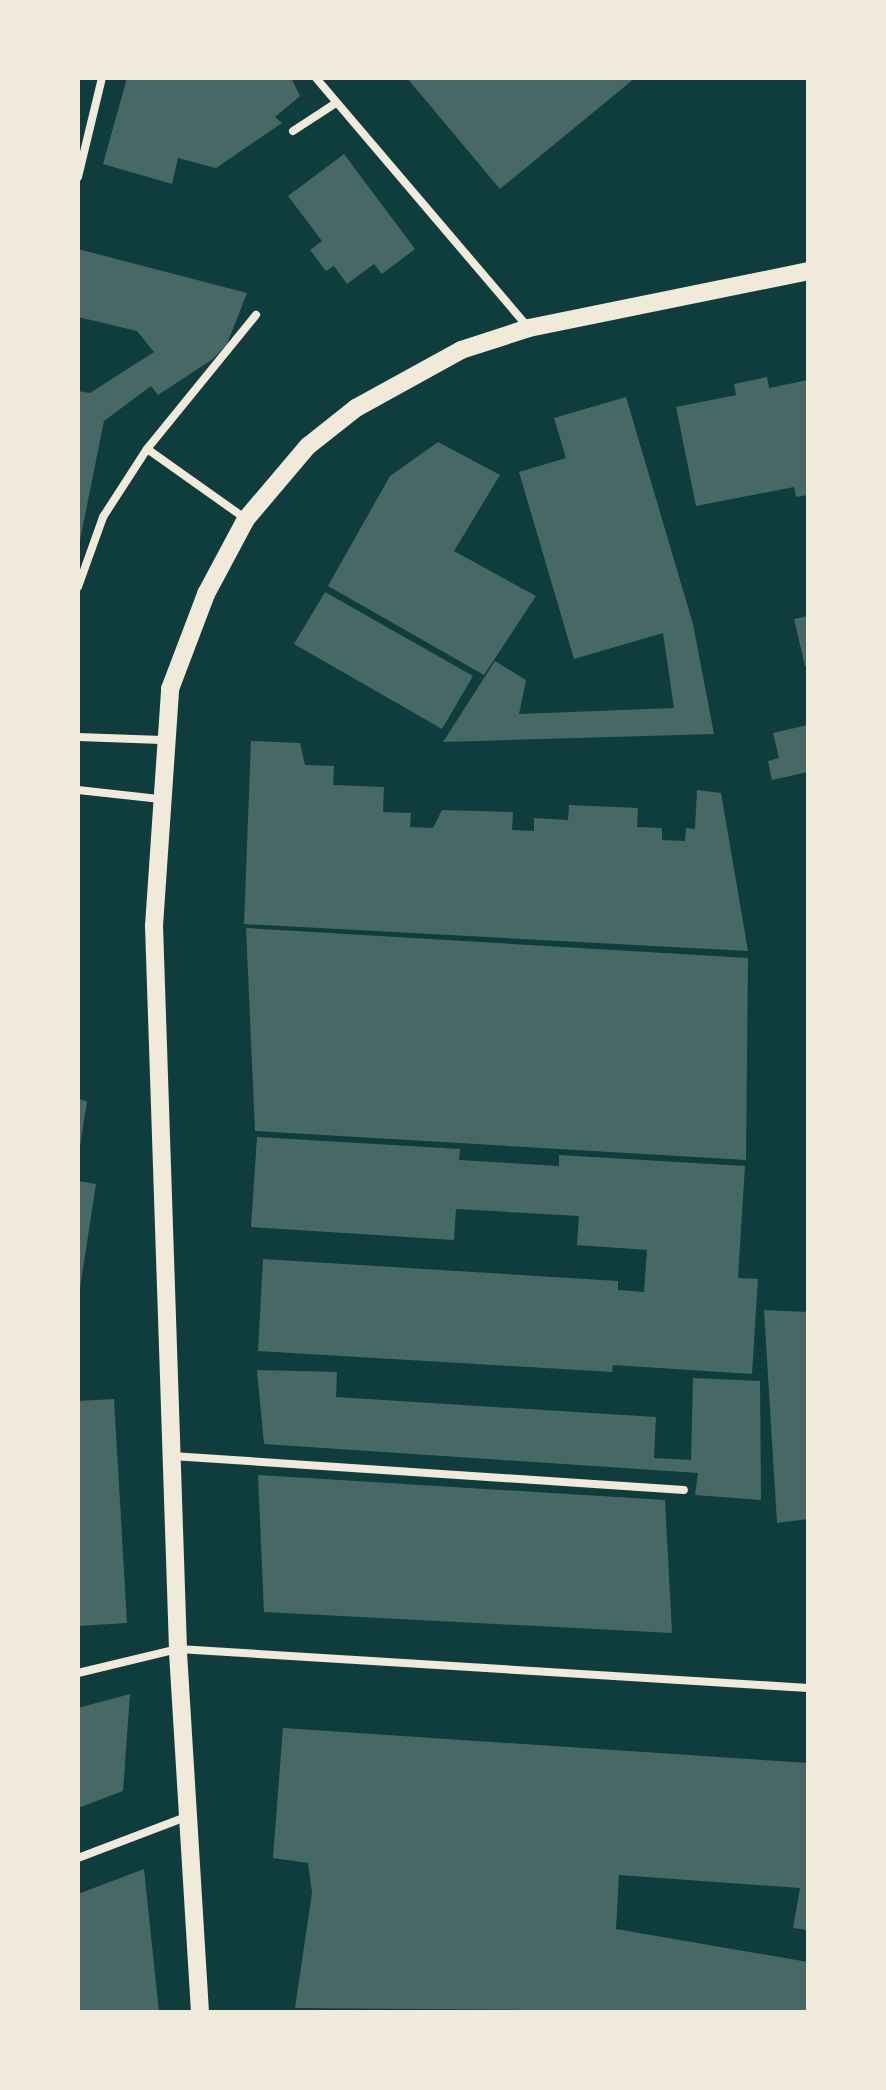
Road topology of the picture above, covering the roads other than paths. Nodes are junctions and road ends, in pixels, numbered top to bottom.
1 (102, 78) edge
2 (316, 78) edge
3 (336, 103) junction
4 (294, 131) dead end
5 (78, 177) edge
6 (808, 271) edge
7 (256, 315) dead end
8 (529, 328) junction
9 (147, 448) junction
10 (246, 519) junction
11 (78, 587) edge
12 (78, 737) edge
13 (162, 740) junction
14 (78, 790) edge
15 (158, 799) junction
16 (172, 1456) junction
17 (684, 1490) dead end
18 (178, 1649) junction
19 (78, 1673) edge
20 (808, 1688) edge
21 (188, 1816) junction
22 (78, 1858) edge
23 (200, 2012) edge

1 - 5 lane
2 - 3 lane
3 - 4 lane
3 - 8 lane
6 - 8 street
7 - 9 lane
8 - 10 street
9 - 10 lane
9 - 11 lane
10 - 13 street
12 - 13 lane
13 - 15 street
14 - 15 lane
15 - 16 street
16 - 17 lane
16 - 18 street
18 - 19 lane
18 - 20 lane
18 - 21 street
21 - 22 lane
21 - 23 street

